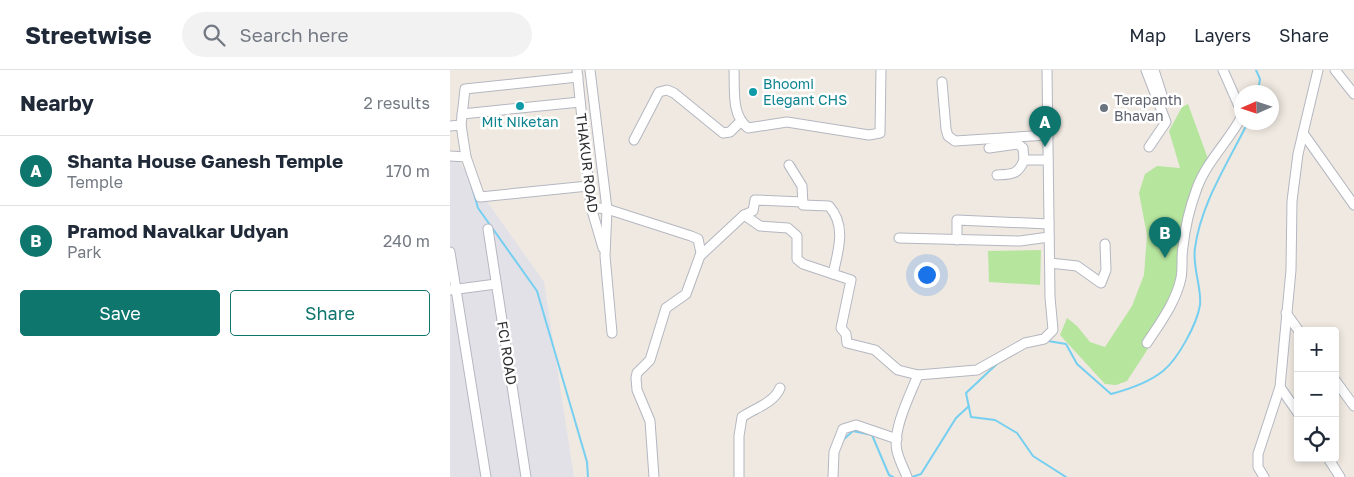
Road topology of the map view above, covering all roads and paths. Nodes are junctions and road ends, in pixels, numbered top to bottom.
1 (590, 70) edge
2 (734, 70) edge
3 (881, 70) edge
4 (1047, 70) edge
5 (1146, 70) edge
6 (1154, 70) edge
7 (1223, 70) edge
8 (1318, 70) edge
9 (1335, 70) edge
10 (577, 74) edge
11 (942, 82) dead end
12 (1354, 94) edge
13 (1162, 95) dead end
14 (1234, 95) edge
15 (580, 102) junction
16 (462, 114) junction
17 (740, 122) junction
18 (461, 125) junction
19 (450, 126) edge
20 (1234, 130) edge
21 (1303, 132) junction
22 (1048, 135) junction
23 (634, 140) dead end
24 (989, 148) dead end
25 (1149, 148) dead end
26 (450, 156) edge
27 (466, 157) junction
28 (1024, 160) junction
29 (1048, 160) junction
30 (789, 165) dead end
31 (997, 175) dead end
32 (588, 186) junction
33 (803, 202) junction
34 (1354, 205) edge
35 (591, 207) junction
36 (607, 209) junction
37 (744, 215) junction
38 (1035, 223) junction
39 (1049, 224) junction
40 (488, 229) dead end
41 (1049, 237) junction
42 (898, 238) dead end
43 (1035, 239) junction
44 (957, 240) junction
45 (1105, 244) dead end
46 (450, 252) edge
47 (605, 256) junction
48 (700, 256) junction
49 (1050, 263) junction
50 (833, 274) junction
51 (496, 284) junction
52 (453, 290) edge
53 (1286, 313) junction
54 (1296, 327) edge
55 (612, 333) dead end
56 (1148, 343) dead end
57 (918, 375) junction
58 (1339, 385) edge
59 (1280, 387) junction
60 (780, 388) dead end
61 (1354, 406) edge
62 (1294, 407) edge
63 (897, 439) junction
64 (1331, 462) edge
65 (1258, 467) junction
66 (907, 476) edge
67 (486, 477) edge
68 (526, 477) edge
69 (654, 477) edge
70 (739, 477) edge
71 (833, 477) edge
72 (1254, 477) edge
73 (1264, 477) edge
74 (1340, 477) edge

1 - 36 street, THAKUR ROAD
2 - 17 street
3 - 17 street
4 - 22 street
5 - 25 street
6 - 13 street
7 - 14 street
8 - 21 street
9 - 12 street
10 - 15 street, THAKUR ROAD
10 - 16 street
11 - 22 street
15 - 16 street
15 - 32 street, THAKUR ROAD
16 - 18 street
17 - 23 street
18 - 19 street
18 - 27 street
20 - 56 street
21 - 34 street
21 - 53 street
22 - 29 street
24 - 28 street
26 - 27 street
27 - 32 street
28 - 29 street
28 - 31 street
29 - 39 street
30 - 33 street
32 - 35 street, THAKUR ROAD
33 - 37 street
33 - 50 street
35 - 36 street
35 - 47 street, THAKUR ROAD
36 - 47 street, THAKUR ROAD
36 - 48 street
37 - 48 street
37 - 50 street
38 - 39 street
38 - 43 street
38 - 44 street
39 - 41 street
40 - 51 street, FCI ROAD
41 - 43 street
41 - 49 street
42 - 44 street
43 - 44 street
45 - 49 street
46 - 52 street
47 - 55 street, THAKUR ROAD
48 - 69 street
49 - 57 street
50 - 57 street
51 - 52 street
51 - 68 street, FCI ROAD
52 - 67 street
53 - 54 street
53 - 59 street
57 - 63 street
58 - 61 street
59 - 62 street
59 - 65 street
60 - 70 street
63 - 66 street
63 - 71 street
64 - 74 street
65 - 72 street
65 - 73 street

